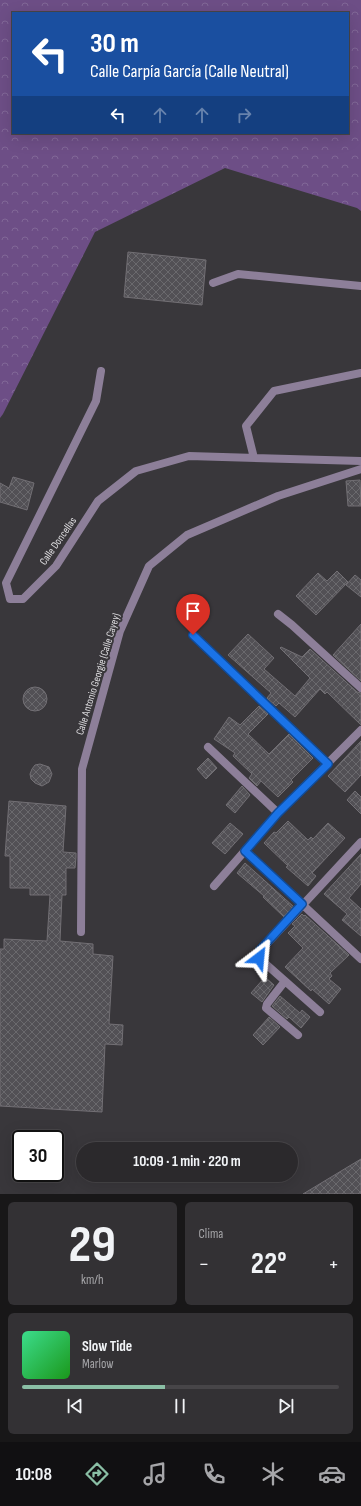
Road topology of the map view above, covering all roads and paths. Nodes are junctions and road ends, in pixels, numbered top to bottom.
1 (213, 283) dead end
2 (361, 286) edge
3 (101, 371) dead end
4 (361, 372) edge
5 (254, 458) junction
6 (361, 461) edge
7 (361, 469) edge
8 (278, 614) dead end
9 (193, 635) dead end
10 (361, 688) edge
11 (361, 730) edge
12 (208, 747) dead end
13 (328, 764) junction
14 (278, 813) junction
15 (361, 842) edge
16 (245, 851) junction
17 (214, 886) dead end
18 (302, 904) junction
19 (81, 932) dead end
20 (360, 957) edge
21 (284, 981) junction
22 (320, 1012) dead end
23 (298, 1035) dead end

1 - 2 street
3 - 5 street, Calle Doncellas
4 - 5 street
5 - 6 street, Calle Doncellas
7 - 19 street, Calle Antonio Georgie (Calle Cayey)
8 - 10 street
9 - 13 street
11 - 13 street
12 - 14 street
13 - 14 street
14 - 16 street
15 - 18 street
16 - 17 street
16 - 18 street
18 - 20 street
18 - 21 street
21 - 22 street
21 - 23 street

